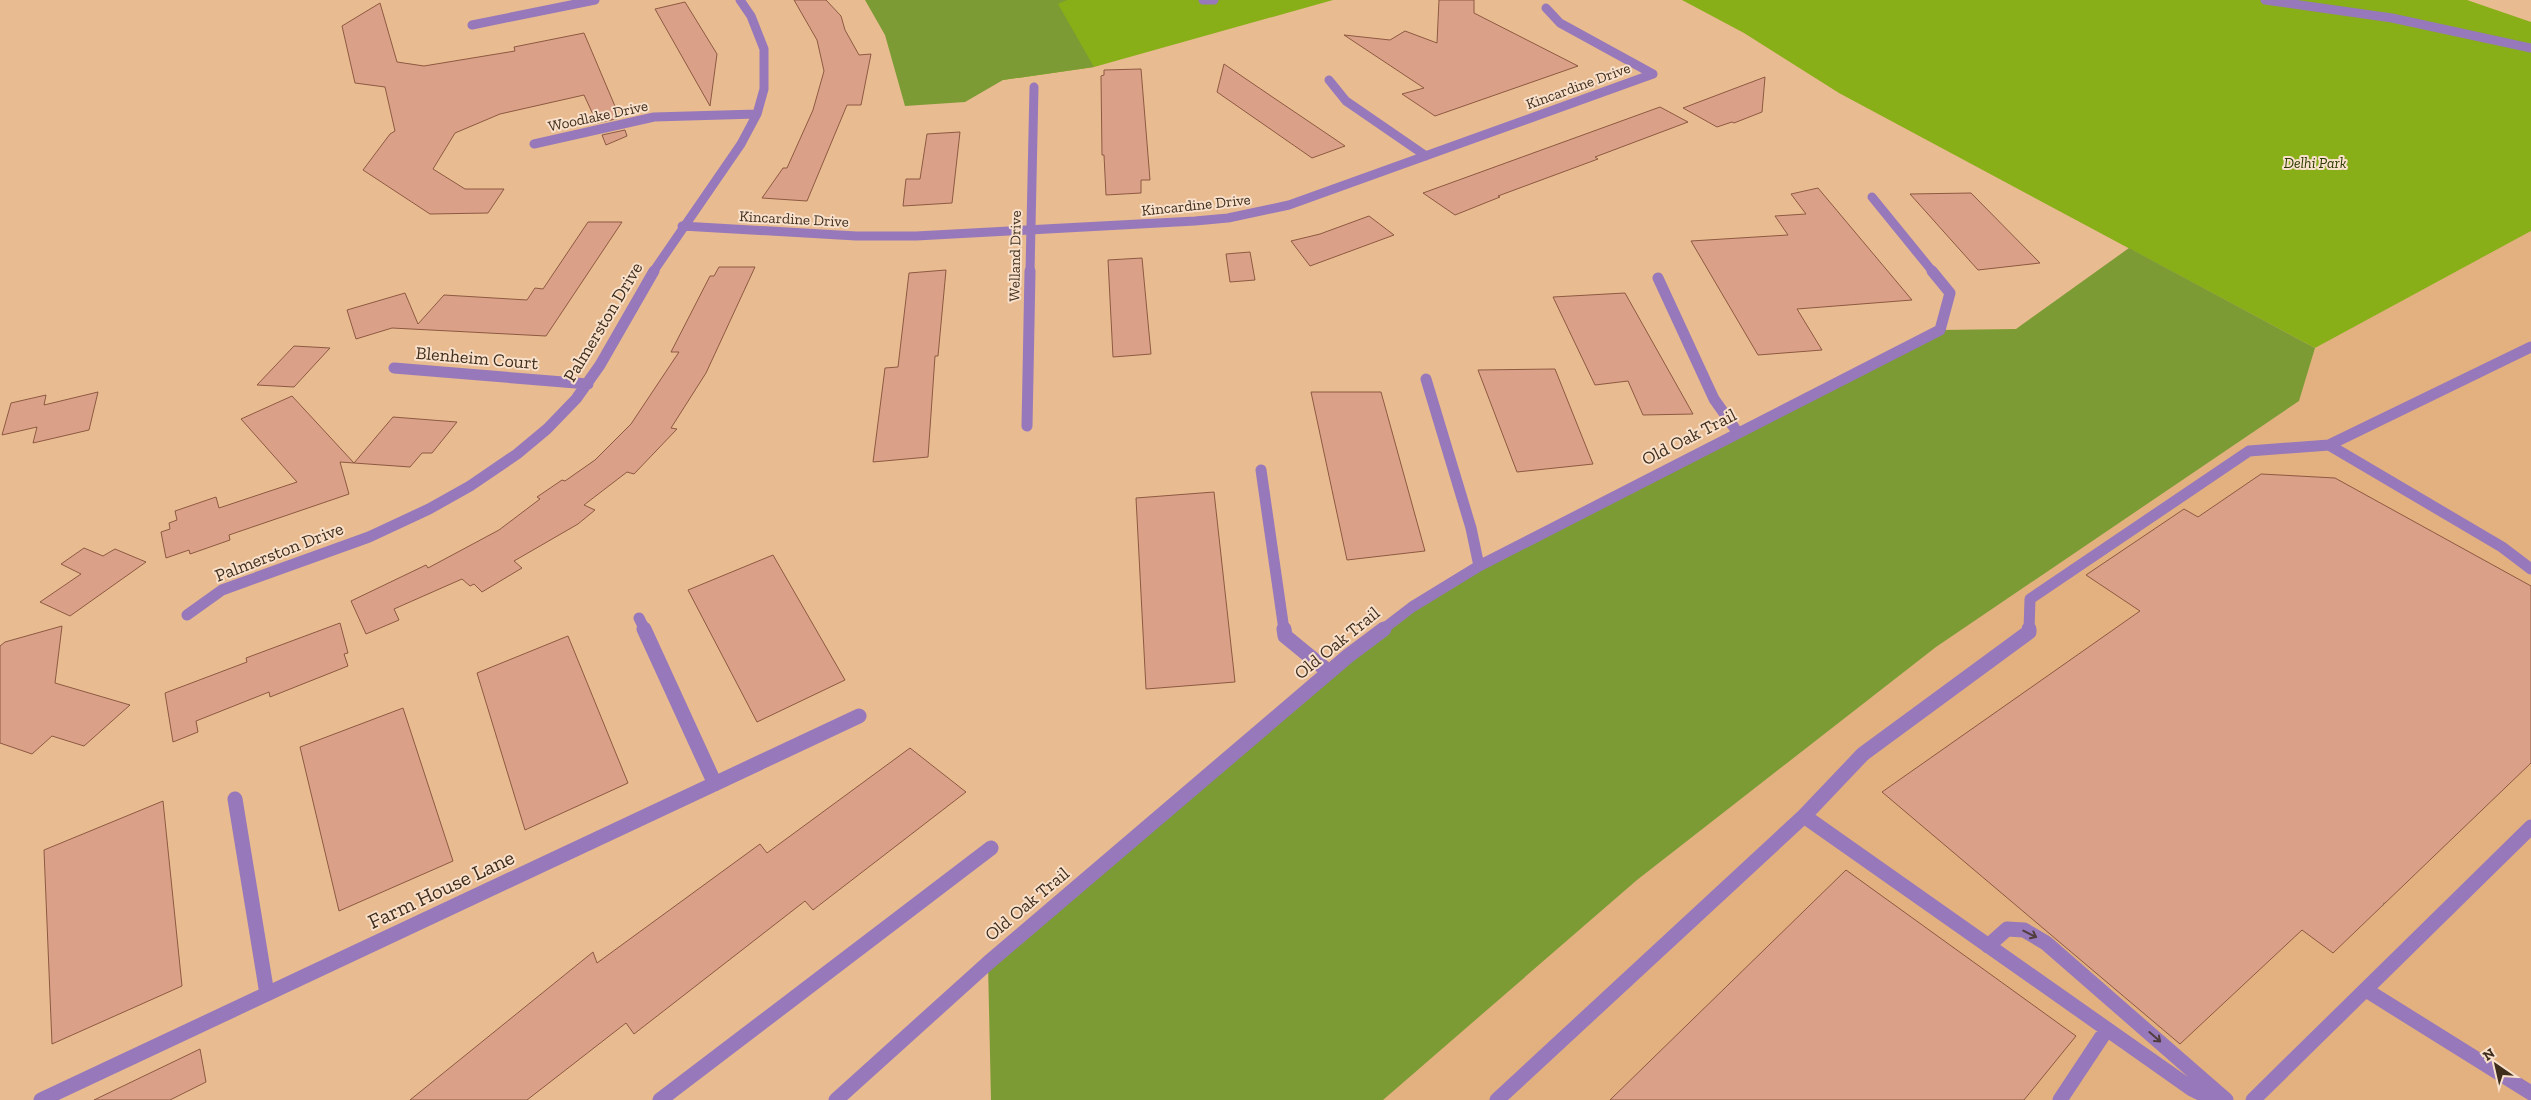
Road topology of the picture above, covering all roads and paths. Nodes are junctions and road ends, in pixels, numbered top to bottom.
1 (596, 0) edge
2 (740, 0) edge
3 (1203, 0) edge
4 (1214, 0) edge
5 (2265, 0) edge
6 (1546, 8) dead end
7 (472, 25) dead end
8 (2531, 48) edge
9 (1329, 80) dead end
10 (1034, 87) dead end
11 (757, 114) junction
12 (534, 144) dead end
13 (1426, 156) junction
14 (1872, 197) dead end
15 (682, 226) junction
16 (1030, 231) junction
17 (1658, 278) dead end
18 (2531, 347) edge
19 (394, 368) dead end
20 (1426, 378) dead end
21 (588, 384) junction
22 (1027, 426) dead end
23 (1738, 433) junction
24 (2329, 445) junction
25 (1261, 470) dead end
26 (1479, 566) junction
27 (2530, 566) edge
28 (187, 615) dead end
29 (639, 618) dead end
30 (1329, 672) junction
31 (859, 716) dead end
32 (715, 784) junction
33 (236, 799) dead end
34 (1804, 816) junction
35 (2531, 827) edge
36 (991, 848) dead end
37 (1988, 946) junction
38 (2366, 990) junction
39 (267, 994) junction
40 (2107, 1029) junction
41 (2531, 1093) edge
42 (41, 1100) edge
43 (660, 1100) edge
44 (836, 1100) edge
45 (1497, 1100) edge
46 (2060, 1100) edge
47 (2214, 1100) edge
48 (2226, 1100) edge
49 (2253, 1100) edge

1 - 7 street
2 - 11 street, Palmerston Drive
3 - 4 street
5 - 8 street
6 - 13 street, Kincardine Drive
9 - 13 street
10 - 16 street, Welland Drive
11 - 12 street, Woodlake Drive
11 - 15 street, Palmerston Drive
13 - 16 street, Kincardine Drive
14 - 23 street, Old Oak Trail
15 - 16 street, Kincardine Drive
15 - 21 street, Palmerston Drive
16 - 22 street, Welland Drive
17 - 23 street
18 - 24 street
19 - 21 street, Blenheim Court
20 - 26 street
21 - 28 street, Palmerston Drive
23 - 26 street, Old Oak Trail
24 - 27 street
24 - 34 street
25 - 30 street
26 - 30 street, Old Oak Trail
29 - 32 street
30 - 44 street, Old Oak Trail
31 - 32 street, Farm House Lane
32 - 39 street, Farm House Lane
33 - 39 street
34 - 37 street
34 - 45 street
35 - 38 street
36 - 43 street
37 - 40 street
37 -> 48 street
38 - 41 street
38 - 49 street
39 - 42 street, Farm House Lane
40 - 46 street
40 - 47 street

